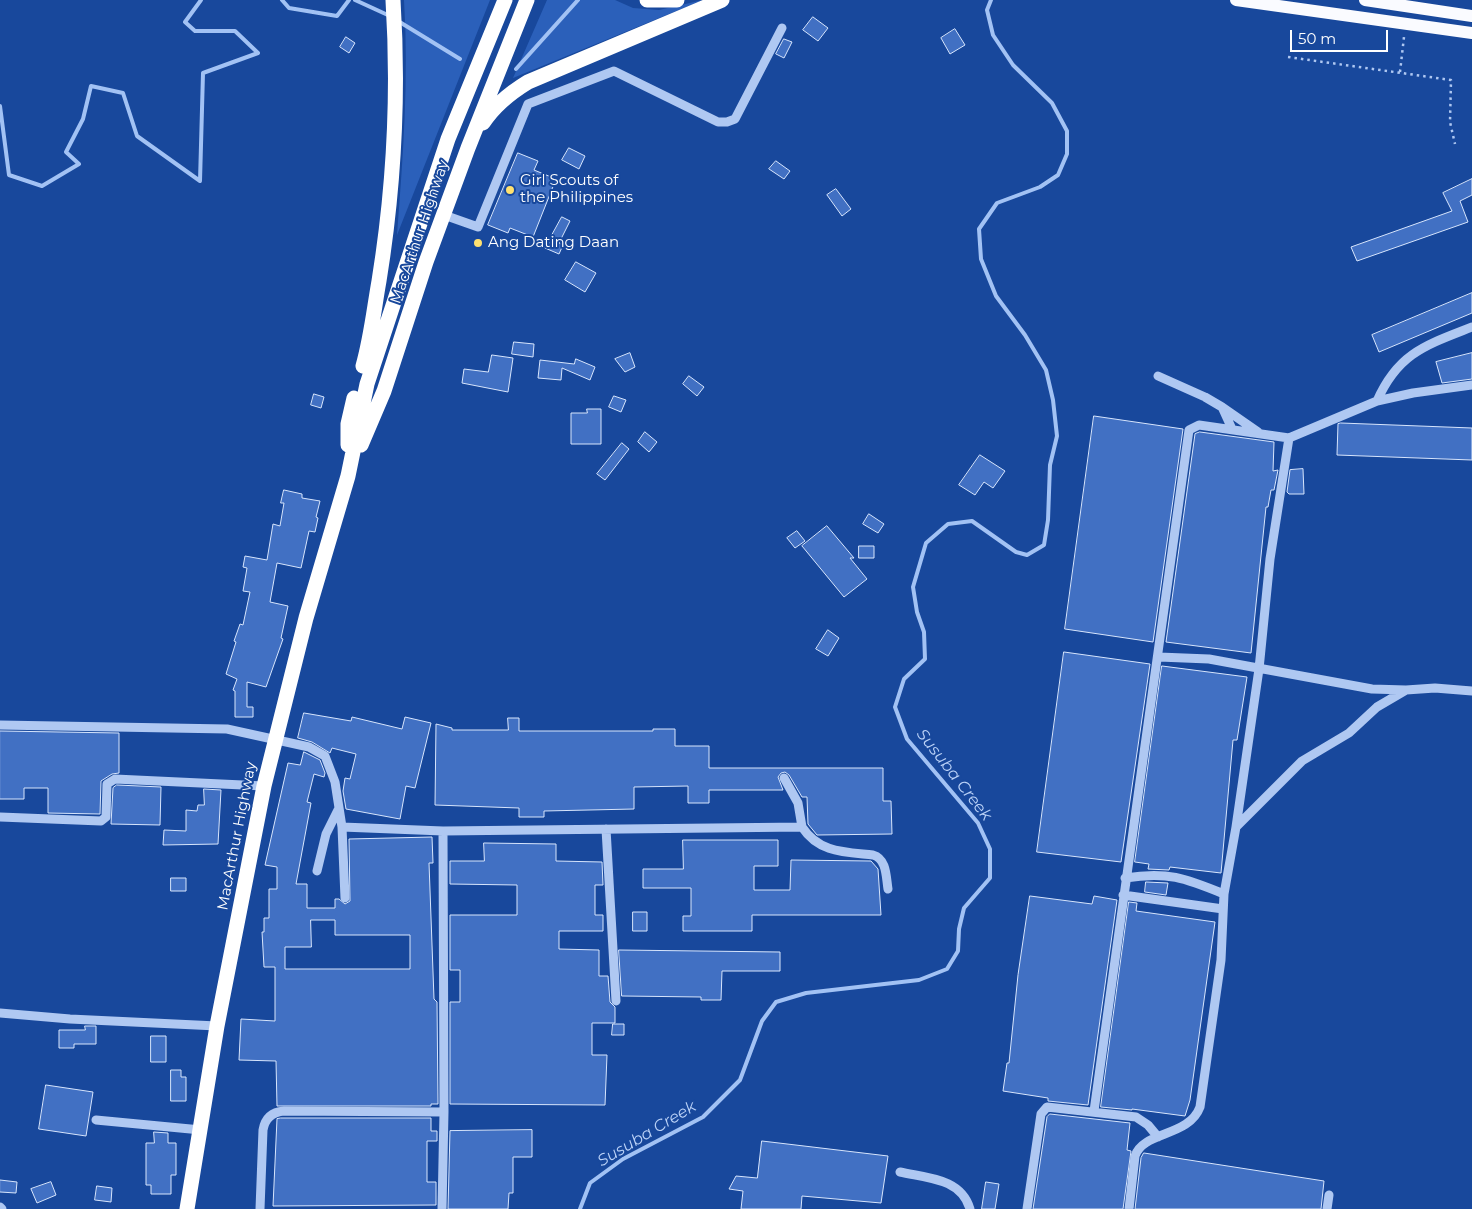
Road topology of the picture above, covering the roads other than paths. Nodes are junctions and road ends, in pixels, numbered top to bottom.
1 (505, 0) edge
2 (527, 0) edge
3 (647, 0) edge
4 (677, 0) edge
5 (722, 0) edge
6 (1236, 0) edge
7 (1365, 0) edge
8 (394, 3) edge
9 (1472, 16) edge
10 (782, 28) dead end
11 (1472, 33) edge
12 (468, 148) junction
13 (444, 214) junction
14 (1472, 327) edge
15 (1158, 376) dead end
16 (1472, 385) edge
17 (1377, 401) junction
18 (1222, 407) junction
19 (1232, 429) junction
20 (1260, 433) junction
21 (1289, 438) junction
22 (348, 476) junction
23 (1159, 657) junction
24 (1259, 669) junction
25 (1406, 690) junction
26 (1472, 691) edge
27 (0, 725) edge
28 (274, 739) junction
29 (784, 778) dead end
30 (264, 786) junction
31 (338, 810) junction
32 (0, 817) edge
33 (342, 827) junction
34 (802, 827) junction
35 (1236, 827) junction
36 (606, 830) junction
37 (443, 831) junction
38 (317, 871) dead end
39 (1125, 878) junction
40 (888, 890) dead end
41 (1224, 894) junction
42 (1123, 895) junction
43 (346, 898) dead end
44 (1223, 909) junction
45 (616, 1001) dead end
46 (0, 1013) edge
47 (217, 1026) junction
48 (1094, 1110) junction
49 (444, 1112) junction
50 (96, 1120) dead end
51 (201, 1130) junction
52 (1158, 1137) junction
53 (900, 1172) dead end
54 (1328, 1195) dead end
55 (188, 1209) edge
56 (260, 1209) edge
57 (442, 1209) edge
58 (970, 1209) edge
59 (1027, 1209) edge
60 (1129, 1209) edge
61 (1327, 1209) edge

1 - 22 highway, MacArthur Highway
2 - 12 highway, MacArthur Highway
3 - 4 highway
5 - 12 highway
6 - 11 main road
7 - 9 main road
8 - 22 highway
10 - 13 lane
12 - 13 highway, MacArthur Highway
13 - 22 highway, MacArthur Highway
14 - 17 lane
15 - 18 lane
16 - 17 lane
17 - 21 lane
18 - 19 lane
18 - 20 lane
19 - 20 lane
19 - 23 lane
20 - 21 lane
21 - 24 lane
22 - 28 highway, MacArthur Highway
23 - 24 lane
23 - 39 lane
24 - 25 lane
24 - 35 lane
25 - 26 lane
25 - 35 lane
27 - 28 lane
28 - 30 highway, MacArthur Highway
28 - 31 lane
29 - 34 lane
30 - 32 lane
30 - 47 highway, MacArthur Highway
31 - 33 lane
31 - 38 lane
33 - 37 lane
33 - 43 lane
34 - 36 lane
34 - 40 lane
35 - 41 lane
36 - 37 lane
36 - 45 lane
37 - 49 lane
39 - 41 lane
39 - 42 lane
41 - 44 lane
42 - 44 lane
42 - 48 lane
44 - 52 lane
46 - 47 lane
47 - 51 highway, MacArthur Highway
48 - 52 lane
48 - 59 lane
49 - 56 lane
49 - 57 lane
50 - 51 lane
51 - 55 highway, MacArthur Highway
52 - 60 lane
53 - 58 lane
54 - 61 lane

